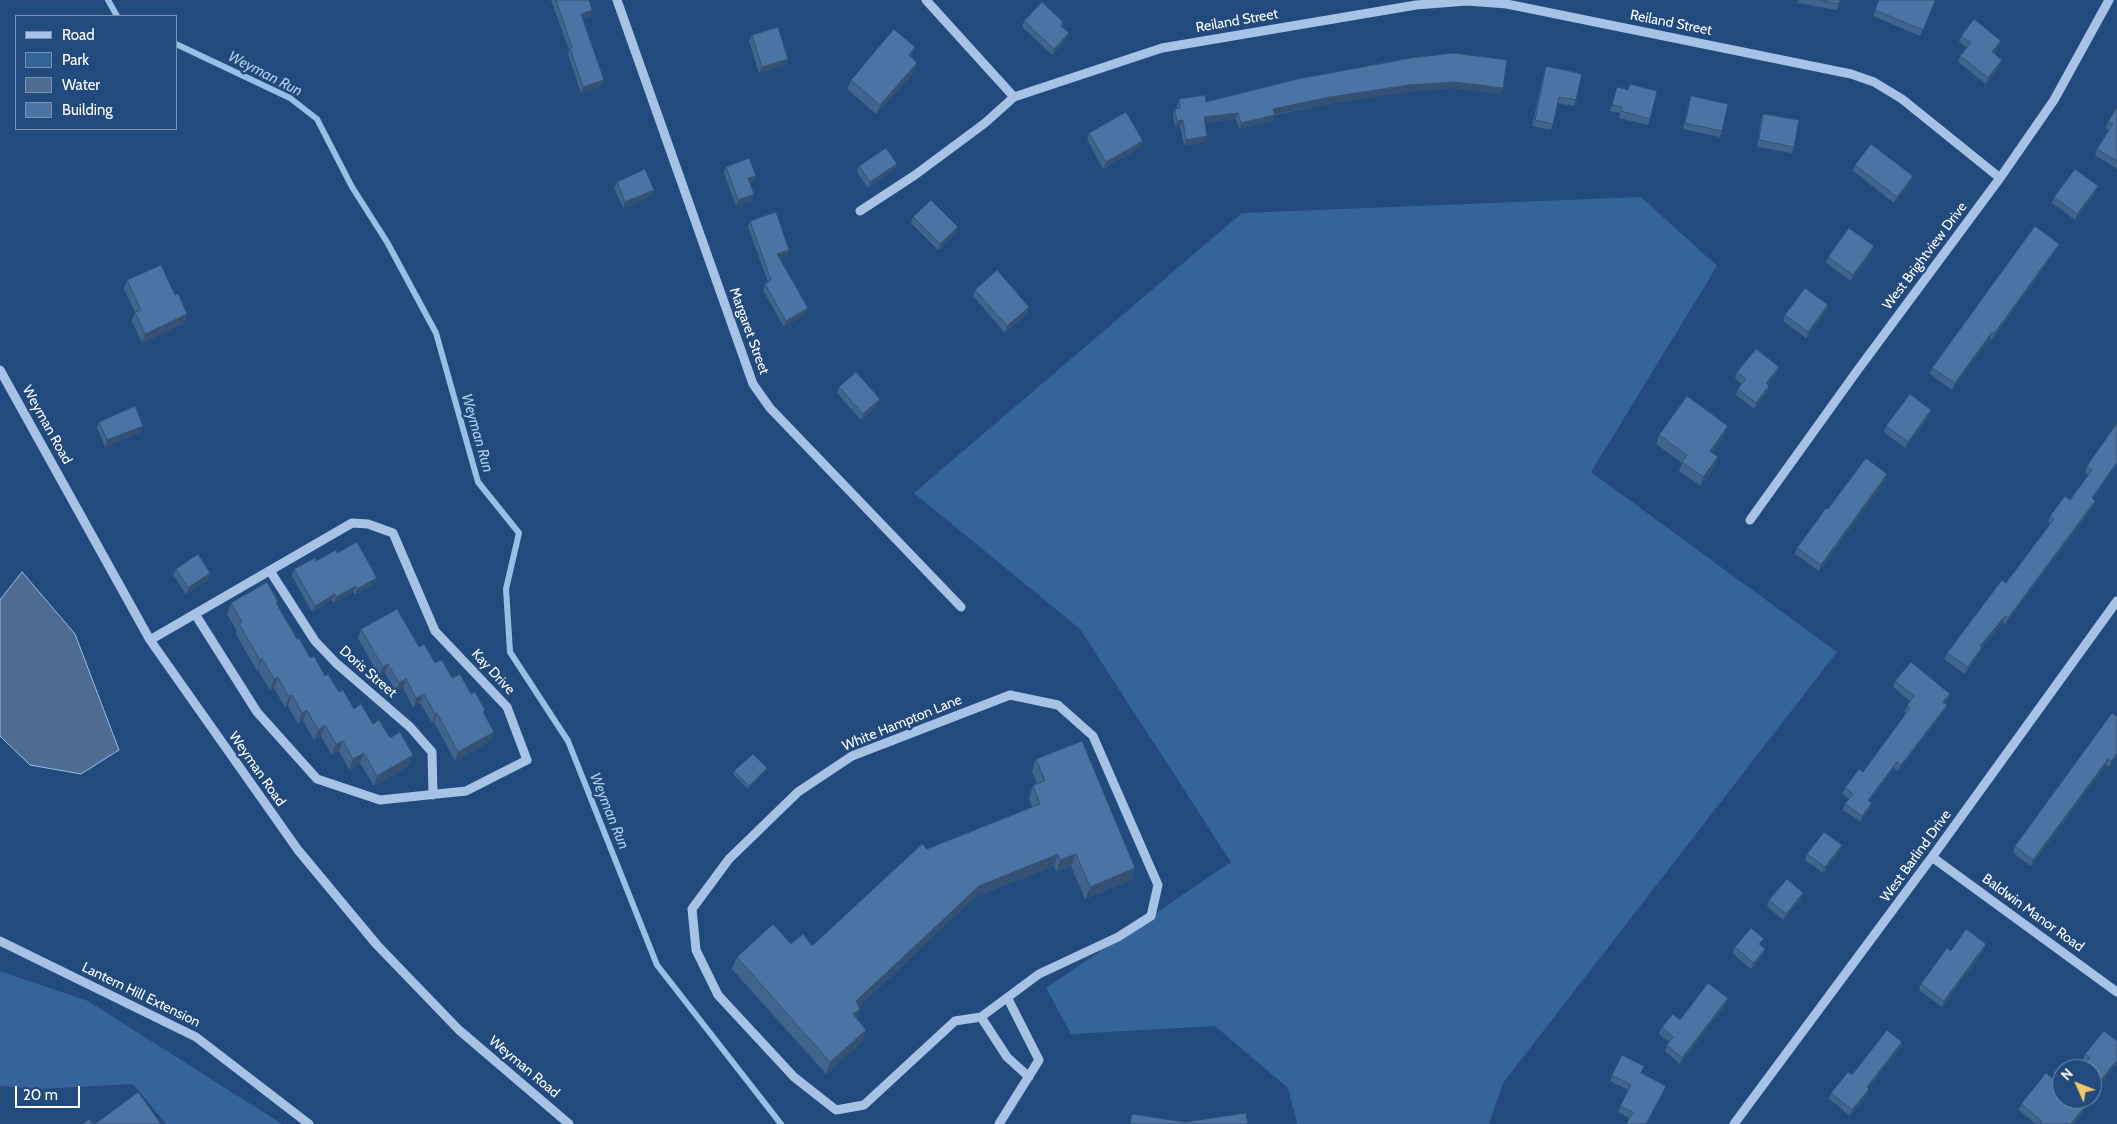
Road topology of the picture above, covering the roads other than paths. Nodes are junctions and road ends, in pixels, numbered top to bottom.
1 (617, 0) edge
2 (926, 0) edge
3 (2109, 0) edge
4 (1014, 98) junction
5 (2000, 178) junction
6 (860, 211) dead end
7 (0, 370) edge
8 (1750, 520) dead end
9 (270, 571) junction
10 (2117, 601) edge
11 (960, 608) dead end
12 (195, 614) junction
13 (150, 640) junction
14 (432, 795) junction
15 (1932, 857) junction
16 (0, 941) edge
17 (2117, 992) edge
18 (1008, 999) junction
19 (981, 1017) junction
20 (1029, 1076) junction
21 (309, 1124) edge
22 (569, 1124) edge
23 (999, 1124) edge
24 (1734, 1124) edge

1 - 11 street, Margaret Street
2 - 4 street
3 - 5 street, West Brightview Drive
4 - 5 street, Reiland Street
4 - 6 street, Reiland Street
5 - 8 street, West Brightview Drive
7 - 13 street, Weyman Road
9 - 12 street, Kay Drive
9 - 14 street, Doris Street
9 - 14 street, Kay Drive
10 - 15 street, West Barlind Drive
12 - 13 street, Kay Drive
12 - 14 street, Kay Drive
13 - 22 street, Weyman Road
15 - 17 street, Baldwin Manor Road
15 - 24 street, West Barlind Drive
16 - 21 street, Lantern Hill Extension
18 - 19 street, White Hampton Lane
18 - 19 street, White Hampton Lane
18 - 20 street
19 - 20 street
20 - 23 street

